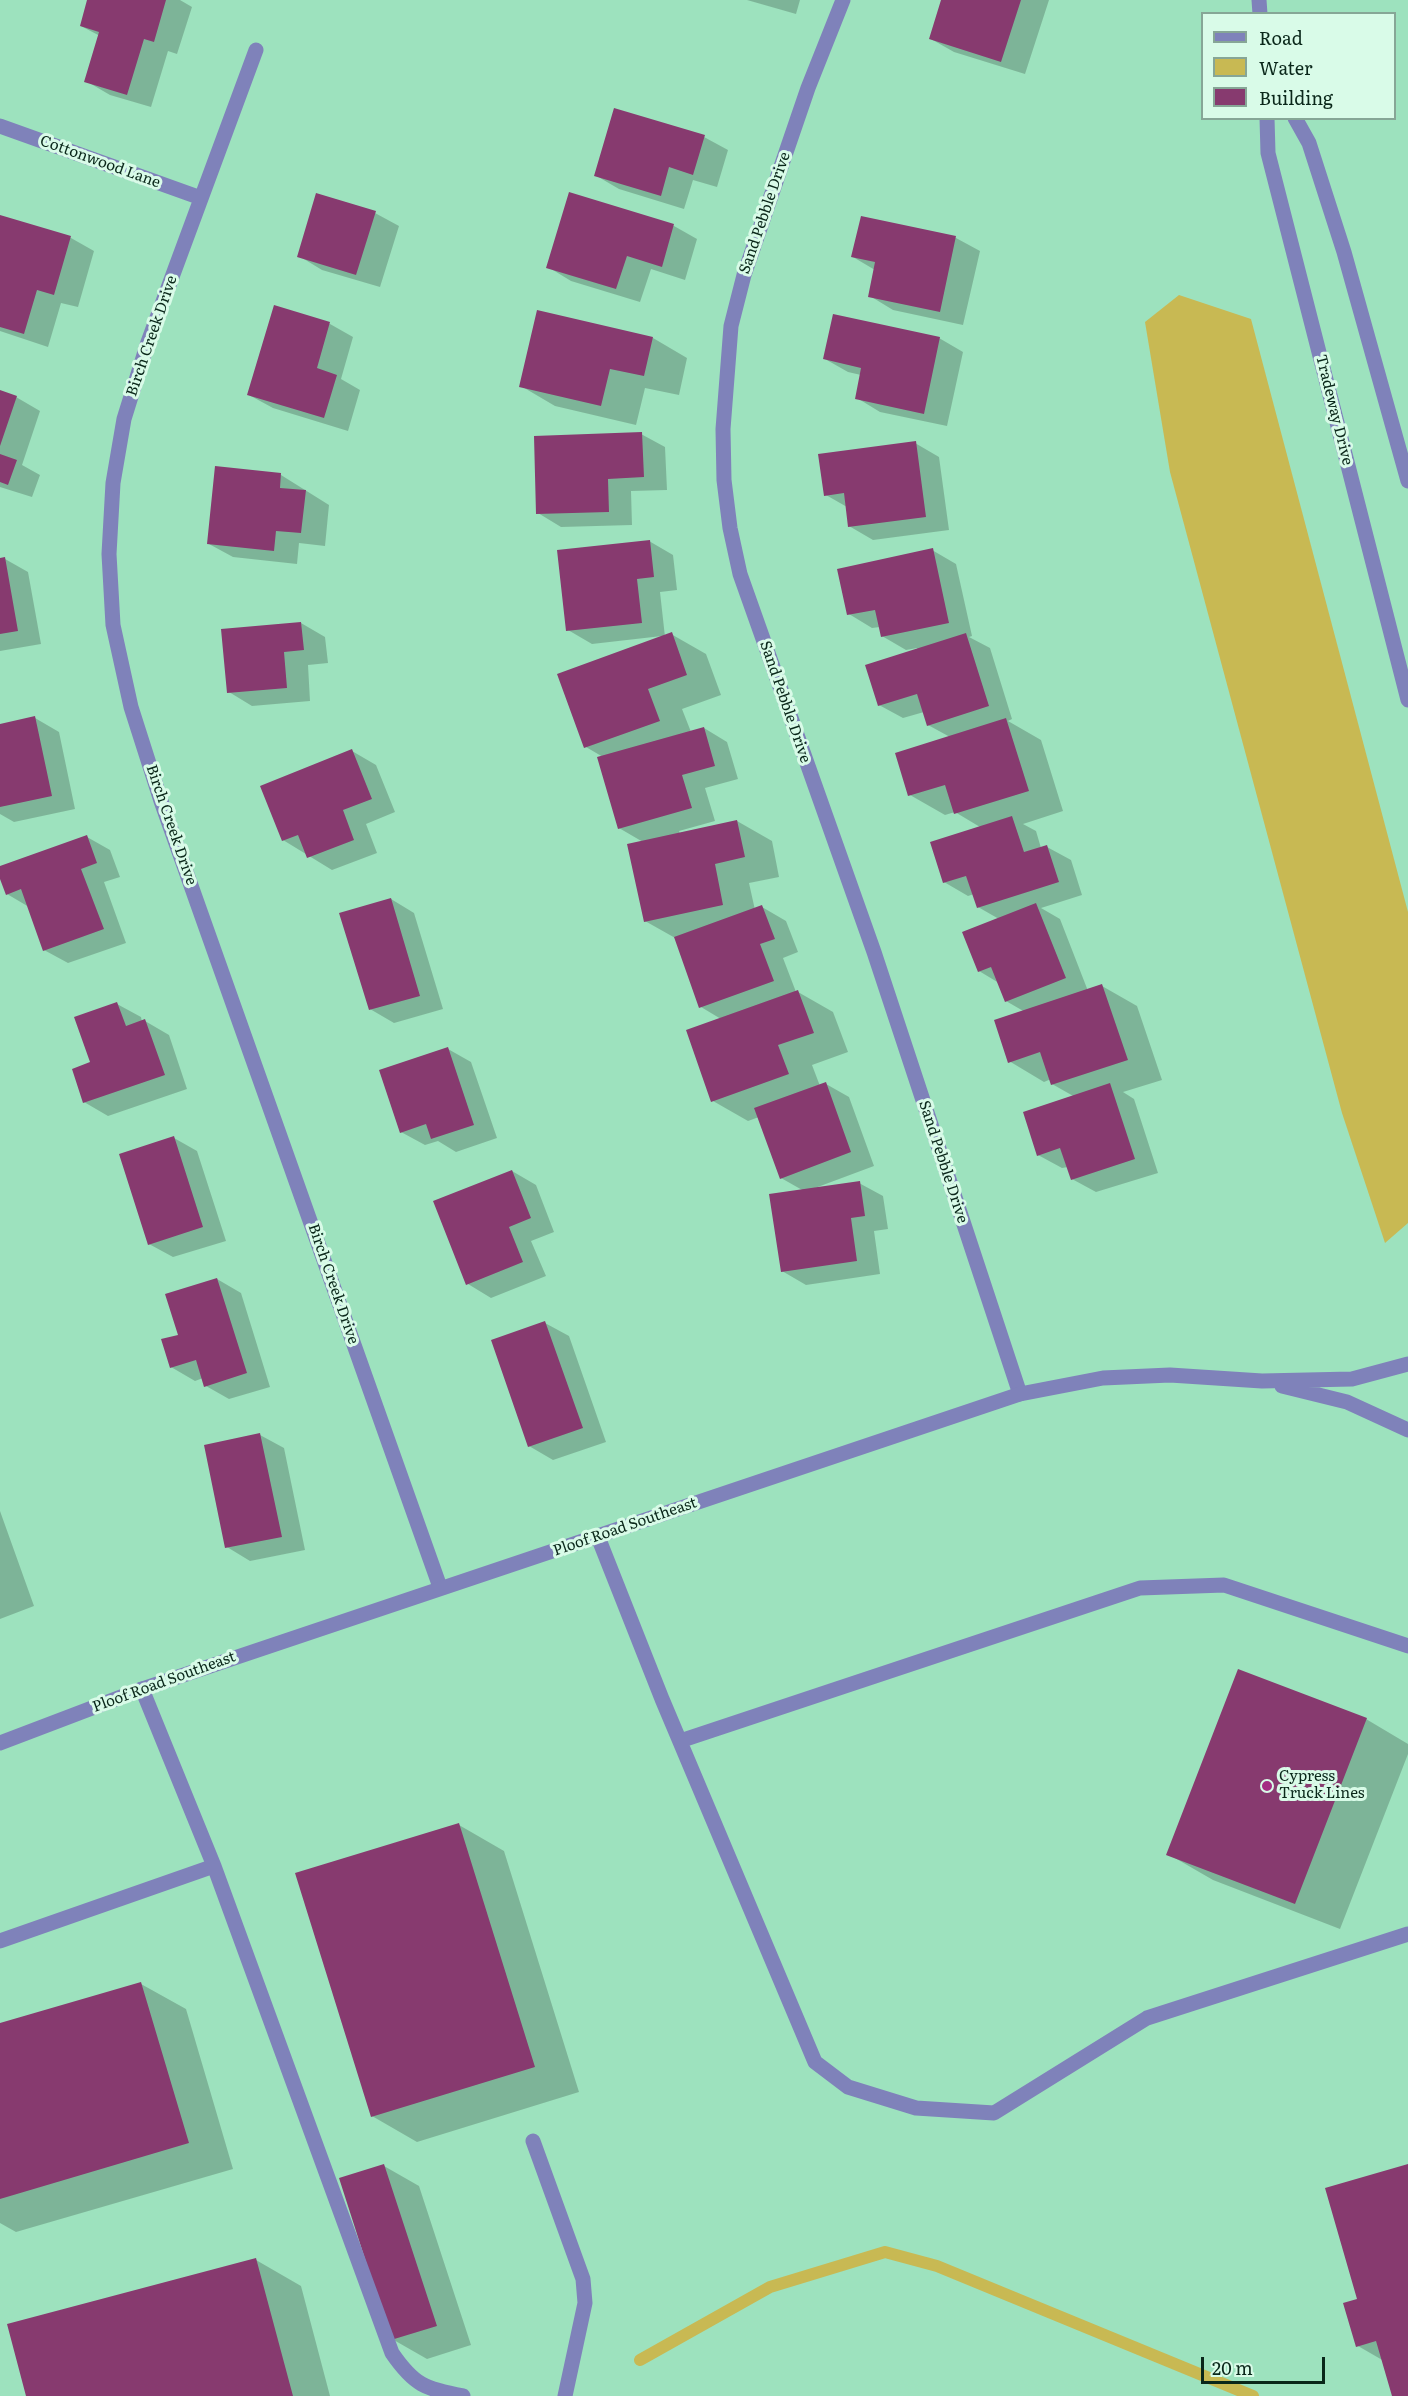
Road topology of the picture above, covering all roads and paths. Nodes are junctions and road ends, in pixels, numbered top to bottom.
1 (843, 0) edge
2 (256, 50) dead end
3 (1267, 120) edge
4 (1296, 120) edge
5 (0, 126) edge
6 (201, 198) junction
7 (1408, 481) edge
8 (1408, 700) edge
9 (1408, 1364) edge
10 (1262, 1381) junction
11 (1020, 1394) junction
12 (1408, 1430) edge
13 (598, 1537) junction
14 (440, 1587) junction
15 (1408, 1646) edge
16 (142, 1689) junction
17 (680, 1741) junction
18 (0, 1743) edge
19 (214, 1866) junction
20 (1408, 1934) edge
21 (0, 1941) edge
22 (533, 2141) dead end
23 (463, 2396) edge
24 (565, 2396) edge

1 - 11 street, Sand Pebble Drive
2 - 6 street, Birch Creek Drive
3 - 8 street, Tradeway Drive
4 - 7 street
5 - 6 street, Cottonwood Lane
6 - 14 street, Birch Creek Drive
9 - 10 street, Ploof Road Southeast
10 - 11 street, Ploof Road Southeast
10 - 12 street, Ploof Road Southeast
11 - 13 street, Ploof Road Southeast
13 - 14 street, Ploof Road Southeast
13 - 17 street
14 - 16 street, Ploof Road Southeast
15 - 17 street
16 - 18 street, Ploof Road Southeast
16 - 19 street
17 - 20 street
19 - 21 street
19 - 23 street
22 - 24 street

